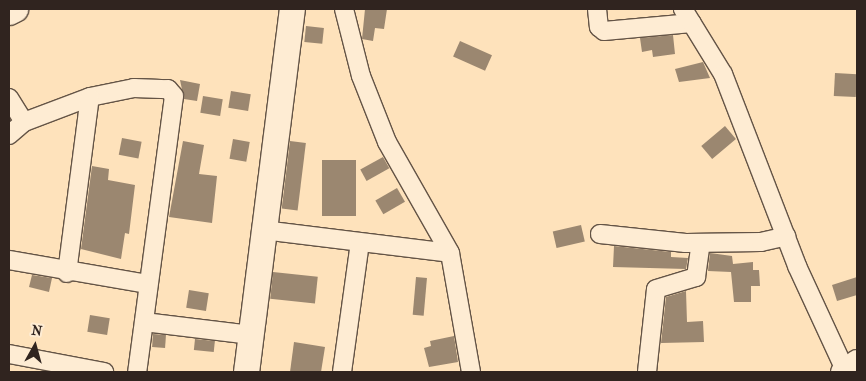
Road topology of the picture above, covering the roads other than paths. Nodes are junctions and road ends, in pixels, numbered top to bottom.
1 (15, 9) edge
2 (292, 9) edge
3 (344, 9) edge
4 (597, 9) edge
5 (9, 12) edge
6 (687, 16) edge
7 (90, 97) junction
8 (9, 98) edge
9 (24, 122) junction
10 (9, 135) edge
11 (263, 230) junction
12 (600, 234) dead end
13 (786, 236) junction
14 (360, 243) junction
15 (701, 243) junction
16 (450, 254) junction
17 (9, 260) edge
18 (67, 273) junction
19 (148, 284) junction
20 (144, 322) junction
21 (251, 335) junction
22 (9, 354) edge
23 (848, 369) edge
24 (104, 372) edge
25 (137, 372) edge
26 (246, 372) edge
27 (342, 372) edge
28 (471, 372) edge
29 (647, 372) edge

1 - 5 street
2 - 11 street
3 - 16 street
4 - 6 street
6 - 13 street
7 - 9 street
7 - 18 street
7 - 19 street
8 - 9 street
9 - 10 street
11 - 14 street
11 - 21 street
12 - 15 street
13 - 15 street
13 - 23 street
14 - 16 street
14 - 27 street
15 - 29 street
16 - 28 street
17 - 18 street
18 - 19 street
19 - 20 street
20 - 21 street
20 - 25 street
21 - 26 street
22 - 24 street

